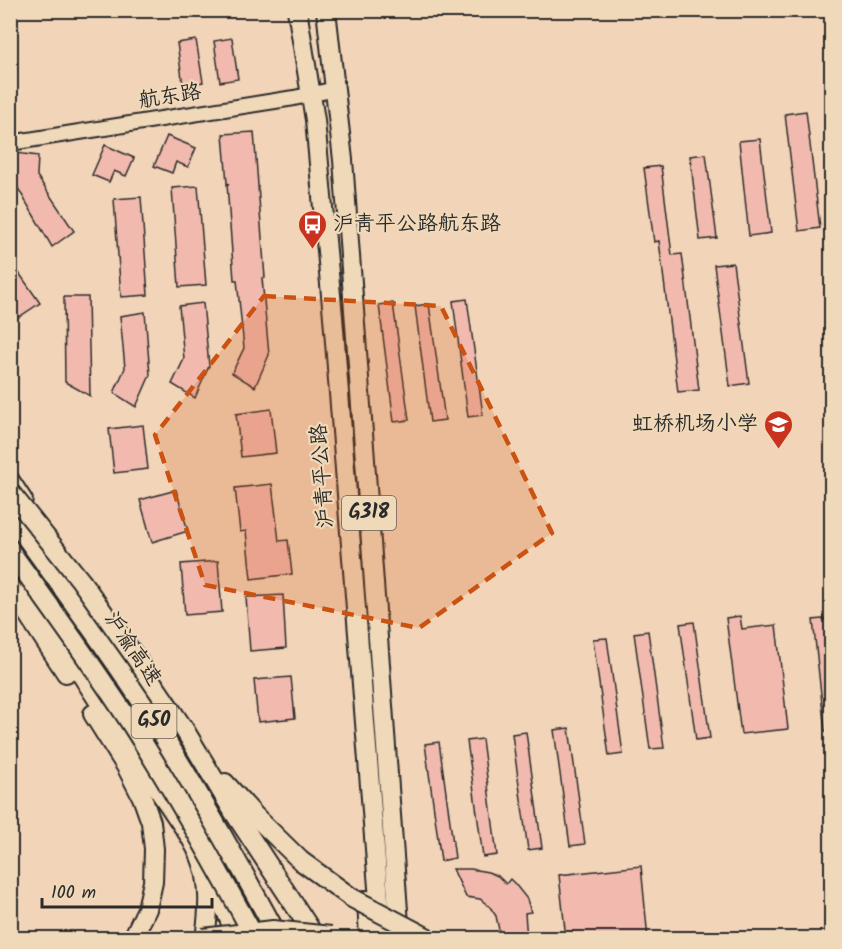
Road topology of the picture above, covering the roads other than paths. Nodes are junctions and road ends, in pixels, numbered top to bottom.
1 (297, 10) edge
2 (326, 10) edge
3 (336, 89) junction
4 (310, 95) junction
5 (10, 143) edge
6 (10, 477) edge
7 (10, 492) edge
8 (10, 515) edge
9 (10, 540) edge
10 (18, 556) edge
11 (10, 587) edge
12 (184, 729) junction
13 (183, 809) junction
14 (376, 863) junction
15 (331, 938) edge
16 (396, 938) edge
17 (133, 939) edge
18 (204, 939) edge
19 (237, 939) edge
20 (255, 939) edge
21 (274, 939) edge
22 (279, 939) edge
23 (306, 939) edge
24 (369, 939) edge
25 (428, 939) edge

1 - 4 highway, 沪青平公路 / G318
2 - 3 highway, 沪青平公路 / G318
3 - 4 street, 航东路
3 - 16 highway, 沪青平公路 / G318
4 - 5 street, 航东路
4 - 14 highway, 沪青平公路 / G318
6 - 23 street
7 - 12 highway, bridge
8 - 22 highway, 沪渝高速 / G50
9 - 10 street
10 - 13 highway, 沪渝高速 / G50, bridge
10 - 18 highway
10 - 21 street
11 - 17 highway
12 - 15 highway, bridge
12 - 25 highway, bridge
13 - 19 highway, bridge
13 - 20 highway, 沪渝高速 / G50, bridge
14 - 16 highway, 沪青平公路 / G318
14 - 24 highway
15 - 18 highway, bridge

